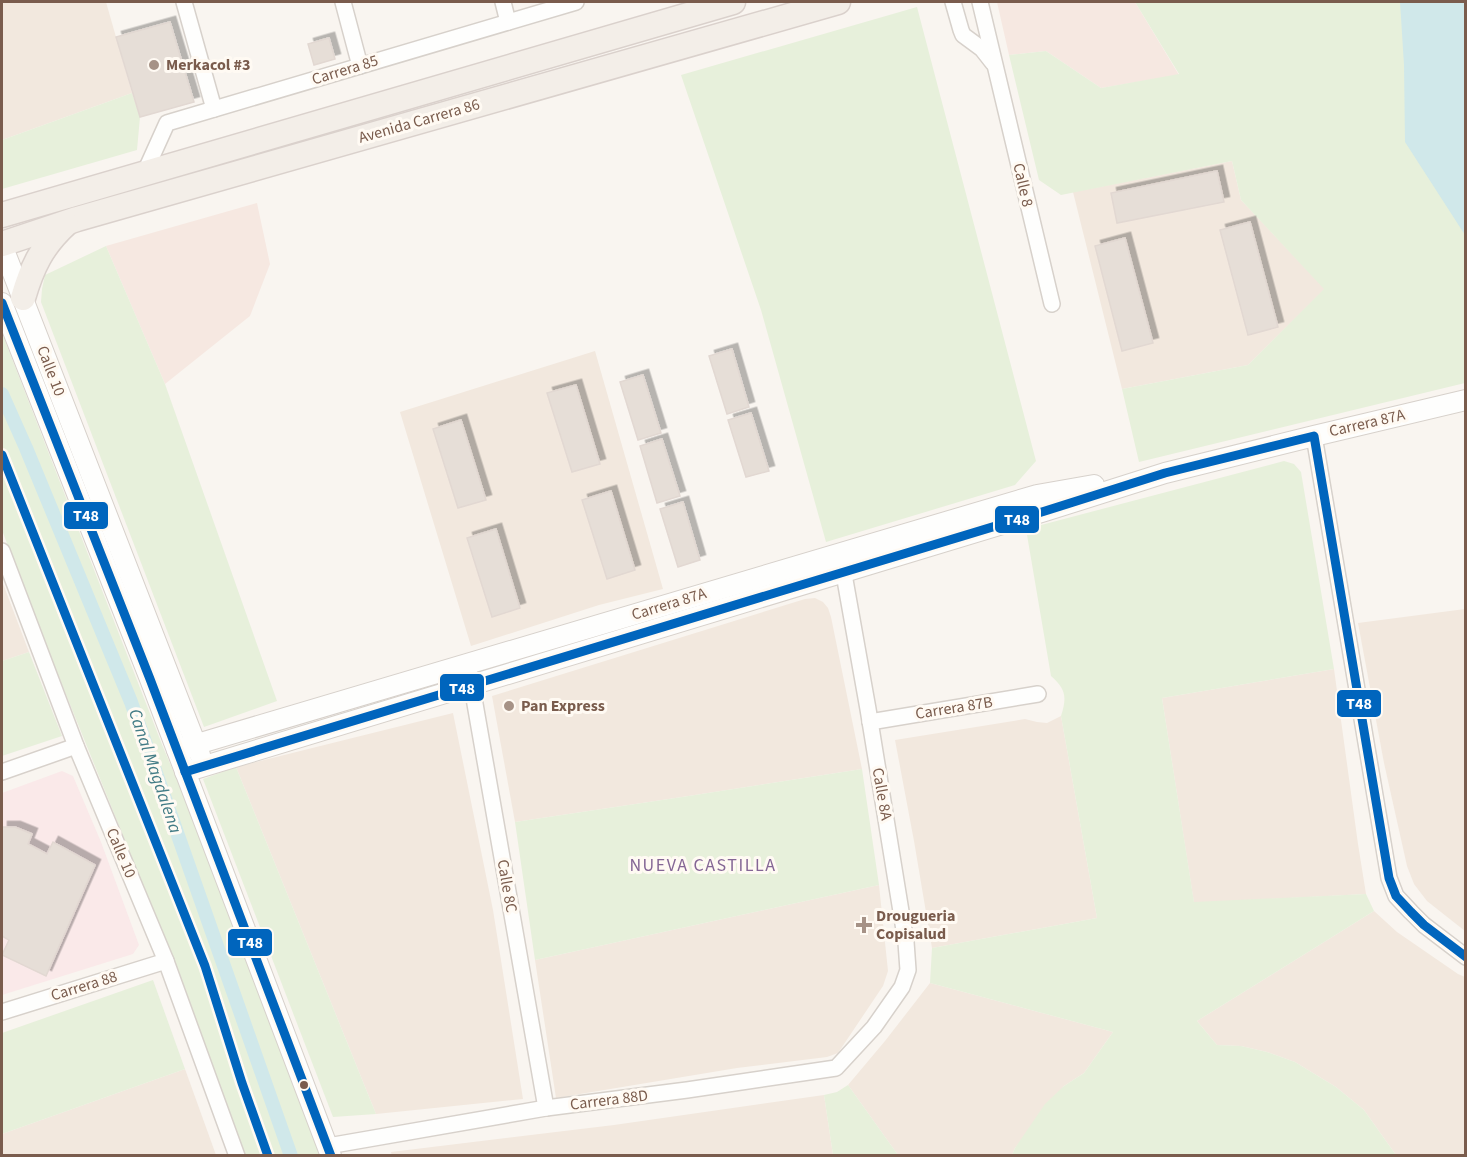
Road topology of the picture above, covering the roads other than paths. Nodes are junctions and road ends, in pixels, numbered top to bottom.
1 (184, 2) edge
2 (343, 2) edge
3 (503, 2) edge
4 (576, 2) edge
5 (733, 2) edge
6 (838, 2) edge
7 (953, 2) edge
8 (980, 2) edge
9 (508, 22) junction
10 (360, 66) junction
11 (995, 66) junction
12 (214, 109) junction
13 (144, 174) junction
14 (2, 215) edge
15 (69, 222) junction
16 (2, 244) edge
17 (12, 301) edge
18 (1052, 304) dead end
19 (1466, 400) edge
20 (1314, 436) junction
21 (2, 551) edge
22 (842, 563) junction
23 (468, 664) junction
24 (472, 685) junction
25 (1038, 694) dead end
26 (870, 722) junction
27 (76, 746) junction
28 (186, 747) junction
29 (195, 769) junction
30 (2, 772) edge
31 (1466, 957) edge
32 (166, 961) junction
33 (2, 1012) edge
34 (874, 1027) joint
35 (546, 1108) junction
36 (329, 1151) edge
37 (237, 1155) edge

1 - 12 street
2 - 10 street
3 - 9 street
4 - 9 street, Carrera 85
5 - 13 main road, Avenida Carrera 86
6 - 15 main road, Avenida Carrera 86
7 - 11 street, Calle 8
8 - 11 street, Calle 8
9 - 10 street, Carrera 85
10 - 12 street, Carrera 85
11 - 18 street, Calle 8
12 - 13 street, Carrera 85
13 - 14 main road, Avenida Carrera 86
15 - 16 main road, Avenida Carrera 86
15 - 17 main road
16 - 17 street, Calle 10
17 - 28 street, Calle 10
19 - 20 street, Carrera 87A
20 - 22 street, Carrera 87A
20 - 31 street
21 - 27 street, Calle 10
22 - 23 street, Carrera 87A
22 - 24 street, Carrera 87A
22 - 26 street, Calle 8A
23 - 24 street, Calle 8C
23 - 28 street, Carrera 87A
24 - 29 street, Carrera 87A
24 - 35 street, Calle 8C
25 - 26 street, Carrera 87B
26 - 34 street, Calle 8A
27 - 30 street
27 - 32 street, Calle 10
28 - 29 street, Calle 10
29 - 36 street, Calle 10
32 - 33 street, Carrera 88
32 - 37 street, Calle 10
34 - 35 street, Carrera 88D
35 - 36 street, Carrera 88D

